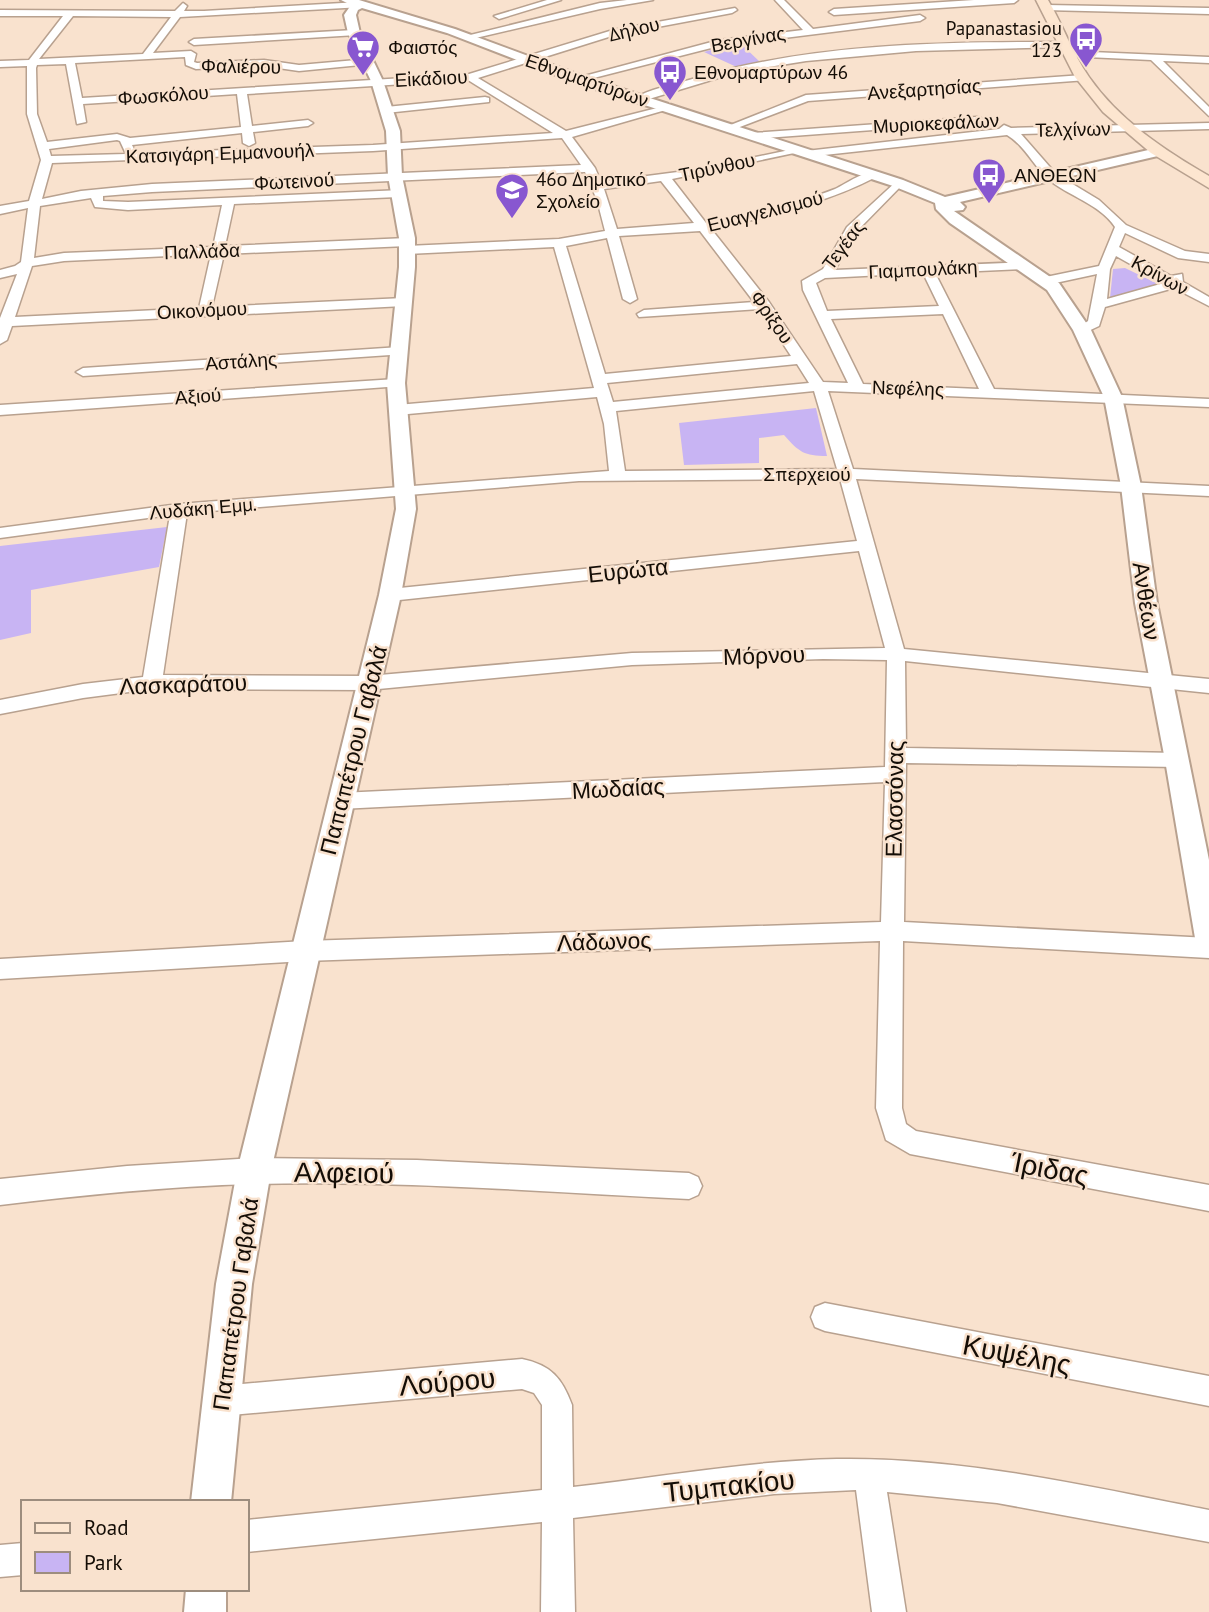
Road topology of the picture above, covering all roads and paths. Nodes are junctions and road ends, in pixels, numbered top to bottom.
1 (211, 0) edge
2 (557, 0) edge
3 (591, 0) edge
4 (649, 0) edge
5 (726, 0) edge
6 (779, 0) edge
7 (862, 0) edge
8 (1014, 0) edge
9 (1135, 0) edge
10 (175, 1) edge
11 (189, 1) edge
12 (354, 3) edge
13 (1045, 4) edge
14 (537, 5) junction
15 (600, 6) junction
16 (909, 7) junction
17 (873, 9) junction
18 (1141, 9) junction
19 (732, 10) junction
20 (1209, 11) edge
21 (834, 12) dead end
22 (0, 13) edge
23 (69, 15) junction
24 (176, 15) junction
25 (556, 16) junction
26 (743, 18) dead end
27 (487, 20) dead end
28 (201, 22) junction
29 (475, 24) dead end
30 (655, 24) junction
31 (753, 27) dead end
32 (1056, 29) junction
33 (809, 30) junction
34 (451, 31) junction
35 (982, 32) dead end
36 (354, 33) junction
37 (673, 33) dead end
38 (696, 36) dead end
39 (764, 36) junction
40 (935, 36) dead end
41 (467, 37) junction
42 (743, 39) junction
43 (194, 42) junction
44 (719, 43) junction
45 (943, 46) junction
46 (751, 47) dead end
47 (1066, 49) junction
48 (691, 50) junction
49 (191, 54) junction
50 (147, 55) junction
51 (1154, 58) junction
52 (70, 60) junction
53 (526, 60) junction
54 (1209, 60) edge
55 (32, 62) junction
56 (0, 64) edge
57 (737, 70) junction
58 (372, 72) junction
59 (470, 77) junction
60 (1083, 78) junction
61 (578, 79) junction
62 (241, 89) junction
63 (639, 99) junction
64 (485, 100) dead end
65 (76, 101) junction
66 (665, 107) junction
67 (386, 110) junction
68 (1209, 113) edge
69 (990, 119) junction
70 (81, 122) dead end
71 (308, 123) dead end
72 (1125, 123) junction
73 (1209, 126) edge
74 (728, 128) junction
75 (247, 130) junction
76 (1011, 131) junction
77 (565, 135) junction
78 (752, 136) junction
79 (127, 142) junction
80 (43, 146) junction
81 (394, 147) junction
82 (250, 152) junction
83 (801, 152) junction
84 (1163, 156) junction
85 (130, 157) junction
86 (47, 160) junction
87 (589, 168) junction
88 (872, 175) junction
89 (665, 178) junction
90 (1057, 180) junction
91 (898, 183) junction
92 (1209, 183) edge
93 (397, 184) junction
94 (598, 186) junction
95 (97, 193) junction
96 (229, 202) junction
97 (34, 205) junction
98 (948, 206) junction
99 (0, 210) edge
100 (704, 227) junction
101 (1121, 227) junction
102 (612, 233) junction
103 (559, 243) junction
104 (407, 246) junction
105 (1111, 248) junction
106 (219, 250) junction
107 (1182, 255) junction
108 (1209, 258) edge
109 (27, 263) junction
110 (1022, 265) junction
111 (927, 269) junction
112 (1104, 269) junction
113 (0, 274) edge
114 (823, 274) junction
115 (1046, 281) junction
116 (1176, 283) junction
117 (630, 299) dead end
118 (404, 302) junction
119 (1209, 302) edge
120 (1100, 303) junction
121 (764, 305) junction
122 (205, 310) junction
123 (945, 310) junction
124 (644, 314) dead end
125 (822, 315) junction
126 (3, 322) edge
127 (1082, 330) junction
128 (0, 340) edge
129 (400, 351) junction
130 (800, 359) junction
131 (83, 372) dead end
132 (396, 383) junction
133 (819, 386) junction
134 (857, 386) junction
135 (988, 391) junction
136 (603, 393) junction
137 (1113, 397) junction
138 (1209, 403) edge
139 (0, 410) edge
140 (397, 410) junction
141 (846, 474) junction
142 (617, 475) junction
143 (1131, 486) junction
144 (406, 491) junction
145 (1209, 491) edge
146 (179, 509) junction
147 (0, 533) edge
148 (865, 545) junction
149 (390, 595) junction
150 (895, 654) junction
151 (1161, 679) junction
152 (152, 682) junction
153 (368, 683) junction
154 (1209, 686) edge
155 (0, 707) edge
156 (1178, 760) junction
157 (896, 765) junction
158 (340, 801) junction
159 (1201, 847) edge
160 (890, 930) junction
161 (1209, 938) edge
162 (1209, 948) edge
163 (305, 951) junction
164 (0, 969) edge
165 (895, 1131) joint
166 (254, 1171) junction
167 (688, 1186) dead end
168 (0, 1192) edge
169 (1209, 1198) edge
170 (825, 1317) dead end
171 (1209, 1391) edge
172 (220, 1401) junction
173 (869, 1475) junction
174 (211, 1500) edge
175 (558, 1505) junction
176 (1209, 1526) edge
177 (248, 1536) edge
178 (21, 1559) edge
179 (0, 1561) edge
180 (206, 1591) edge
181 (205, 1612) edge
182 (558, 1612) edge
183 (889, 1612) edge

1 - 28 street
2 - 14 street
3 - 15 street
4 - 15 street
5 - 19 street
6 - 33 street
7 - 17 street
8 - 16 street
9 - 18 street
10 - 11 street
11 - 24 street
12 - 28 street
12 - 34 street, Εθνομαρτύρων
12 - 36 street
13 - 18 street
13 - 32 main road
14 - 25 street
14 - 27 street
15 - 25 street
16 - 17 street
16 - 33 street, Βεργίνας
17 - 21 street
18 - 20 street
19 - 26 street
19 - 30 street, Δήλου
22 - 23 street
23 - 24 street
23 - 55 street
24 - 28 street
24 - 50 street
25 - 41 street
28 - 43 street
29 - 34 street
30 - 37 street
30 - 53 street, Δήλου
31 - 39 street
32 - 35 street
32 - 47 main road
33 - 39 street, Βεργίνας
34 - 41 street, Εθνομαρτύρων
36 - 43 street
36 - 58 street, Παπαπέτρου Γαβαλά
38 - 44 street
39 - 42 street, Βεργίνας
40 - 45 street
41 - 53 street, Εθνομαρτύρων
42 - 44 street, Βεργίνας
42 - 46 street
43 - 49 street
44 - 48 street, Βεργίνας
45 - 47 street
45 - 57 street
47 - 51 street
47 - 60 main road
48 - 57 street
48 - 61 street, Βεργίνας
49 - 50 street, Φαλιέρου
49 - 58 street, Φαλιέρου
50 - 52 street, Φαλιέρου
51 - 54 street
51 - 68 street
52 - 55 street, Φαλιέρου
52 - 65 street
53 - 59 street, Εἰκάδιου
53 - 61 street, Εθνομαρτύρων
55 - 56 street, Φαλιέρου
55 - 80 street
57 - 63 street
58 - 59 street, Εἰκάδιου
58 - 62 street, Φωσκόλου
58 - 67 street, Παπαπέτρου Γαβαλά
59 - 77 street
60 - 72 main road
60 - 74 street, Ανεξαρτησίας
61 - 63 street, Εθνομαρτύρων
62 - 65 street, Φωσκόλου
62 - 75 street
63 - 66 street, Εθνομαρτύρων
64 - 67 street
65 - 70 street
66 - 74 street, Εθνομαρτύρων
66 - 77 street, Κατσιγάρη Εμμανουήλ
67 - 81 street, Παπαπέτρου Γαβαλά
69 - 72 street, Μυριοκεφάλων
69 - 76 street
69 - 78 street, Μυριοκεφάλων
71 - 75 street
72 - 73 street
72 - 76 street, Τελχίνων
72 - 84 main road
74 - 78 street, Εθνομαρτύρων
75 - 79 street
75 - 82 street
76 - 83 street, Τελχίνων
76 - 90 street
77 - 81 street, Κατσιγάρη Εμμανουήλ
77 - 87 street
78 - 83 street, Εθνομαρτύρων
79 - 80 street
79 - 85 street
80 - 86 street
81 - 82 street, Κατσιγάρη Εμμανουήλ
81 - 93 street, Παπαπέτρου Γαβαλά
82 - 85 street, Κατσιγάρη Εμμανουήλ
83 - 88 street, Εθνομαρτύρων
83 - 89 street, Τιρύνθου
84 - 90 street
84 - 92 main road
85 - 86 street, Κατσιγάρη Εμμανουήλ
86 - 97 street
87 - 93 street, Φωτεινού
87 - 94 street
88 - 91 street, Εθνομαρτύρων
88 - 100 street, Ευαγγελισμού
89 - 94 street, Τιρύνθου
89 - 100 street, Φρίξου
90 - 98 street
90 - 101 street
91 - 98 street, Εθνομαρτύρων
91 - 114 street, Τεγέας
93 - 95 street, Φωτεινού
93 - 96 street
93 - 104 street, Παπαπέτρου Γαβαλά
94 - 102 street
95 - 96 street
95 - 97 street, Φωτεινού
96 - 106 street
97 - 99 street, Φωτεινού
97 - 109 street
98 - 110 street, Ανθέων
100 - 102 street, Ευαγγελισμού
100 - 121 street, Φρίξου
101 - 105 street
101 - 107 street
102 - 103 street, Ευαγγελισμού
102 - 117 street
103 - 104 street, Ευαγγελισμού
103 - 136 street
104 - 106 street, Παλλάδα
104 - 118 street, Παπαπέτρου Γαβαλά
105 - 112 street
105 - 116 street, Κρίνων
106 - 109 street, Παλλάδα
106 - 122 street
107 - 108 street
107 - 116 street
109 - 113 street, Παλλάδα
109 - 126 street
110 - 111 street, Γιαμπουλάκη
110 - 115 street, Ανθέων
111 - 114 street, Γιαμπουλάκη
111 - 123 street
112 - 115 street
112 - 120 street
114 - 125 street, Τεγέας
115 - 127 street, Ανθέων
116 - 119 street, Κρίνων
116 - 120 street
118 - 122 street, Οικονόμου
118 - 129 street, Παπαπέτρου Γαβαλά
120 - 127 street
121 - 124 street
121 - 130 street, Φρίξου
122 - 126 street, Οικονόμου
123 - 125 street
123 - 135 street
125 - 134 street, Τεγέας
126 - 128 street
127 - 137 street, Ανθέων
129 - 131 street, Αστάλης
129 - 132 street, Παπαπέτρου Γαβαλά
130 - 133 street, Φρίξου
130 - 136 street, Νεφέλης
132 - 139 street, Αξιού
132 - 140 street, Παπαπέτρου Γαβαλά
133 - 134 street, Νεφέλης
133 - 136 street, Νεφέλης
133 - 141 street, Φρίξου
134 - 135 street, Νεφέλης
135 - 137 street, Νεφέλης
136 - 140 street, Νεφέλης
136 - 142 street
137 - 138 street, Νεφέλης
137 - 143 street, Ανθέων
140 - 144 street, Παπαπέτρου Γαβαλά
141 - 142 street, Σπερχειού
141 - 143 street, Σπερχειού
141 - 148 street, Ελασσόνας
142 - 144 street, Σπερχειού
143 - 145 street, Σπερχειού
143 - 151 street, Ανθέων
144 - 146 street, Λυδάκη Εμμ.
144 - 149 street, Παπαπέτρου Γαβαλά
146 - 147 street, Λυδάκη Εμμ.
146 - 152 street
148 - 149 street, Ευρώτα
148 - 150 street, Ελασσόνας
149 - 153 street, Παπαπέτρου Γαβαλά
150 - 151 street, Μόρνου
150 - 153 street, Μόρνου
150 - 157 street, Ελασσόνας
151 - 154 street, Μόρνου
151 - 156 street, Ανθέων
152 - 153 street, Λασκαράτου
152 - 155 street, Λασκαράτου
153 - 158 street, Παπαπέτρου Γαβαλά
156 - 157 street, Μωδαίας
156 - 159 street, Ανθέων
157 - 158 street, Μωδαίας
157 - 160 street, Ελασσόνας
158 - 163 street, Παπαπέτρου Γαβαλά
159 - 161 street, Ανθέων
160 - 162 street, Λάδωνος
160 - 163 street, Λάδωνος
160 - 165 street, Ελασσόνας
163 - 164 street, Λάδωνος
163 - 166 street, Παπαπέτρου Γαβαλά
165 - 169 street, Ίριδας
166 - 167 street, Αλφειού
166 - 168 street, Αλφειού
166 - 172 street, Παπαπέτρου Γαβαλά
170 - 171 street, Κυψέλης
172 - 174 street, Παπαπέτρου Γαβαλά
172 - 175 street, Λούρου
173 - 175 street, Τυμπακίου
173 - 176 street, Τυμπακίου
173 - 183 street
175 - 177 street, Τυμπακίου
175 - 182 street
178 - 179 street
180 - 181 street

